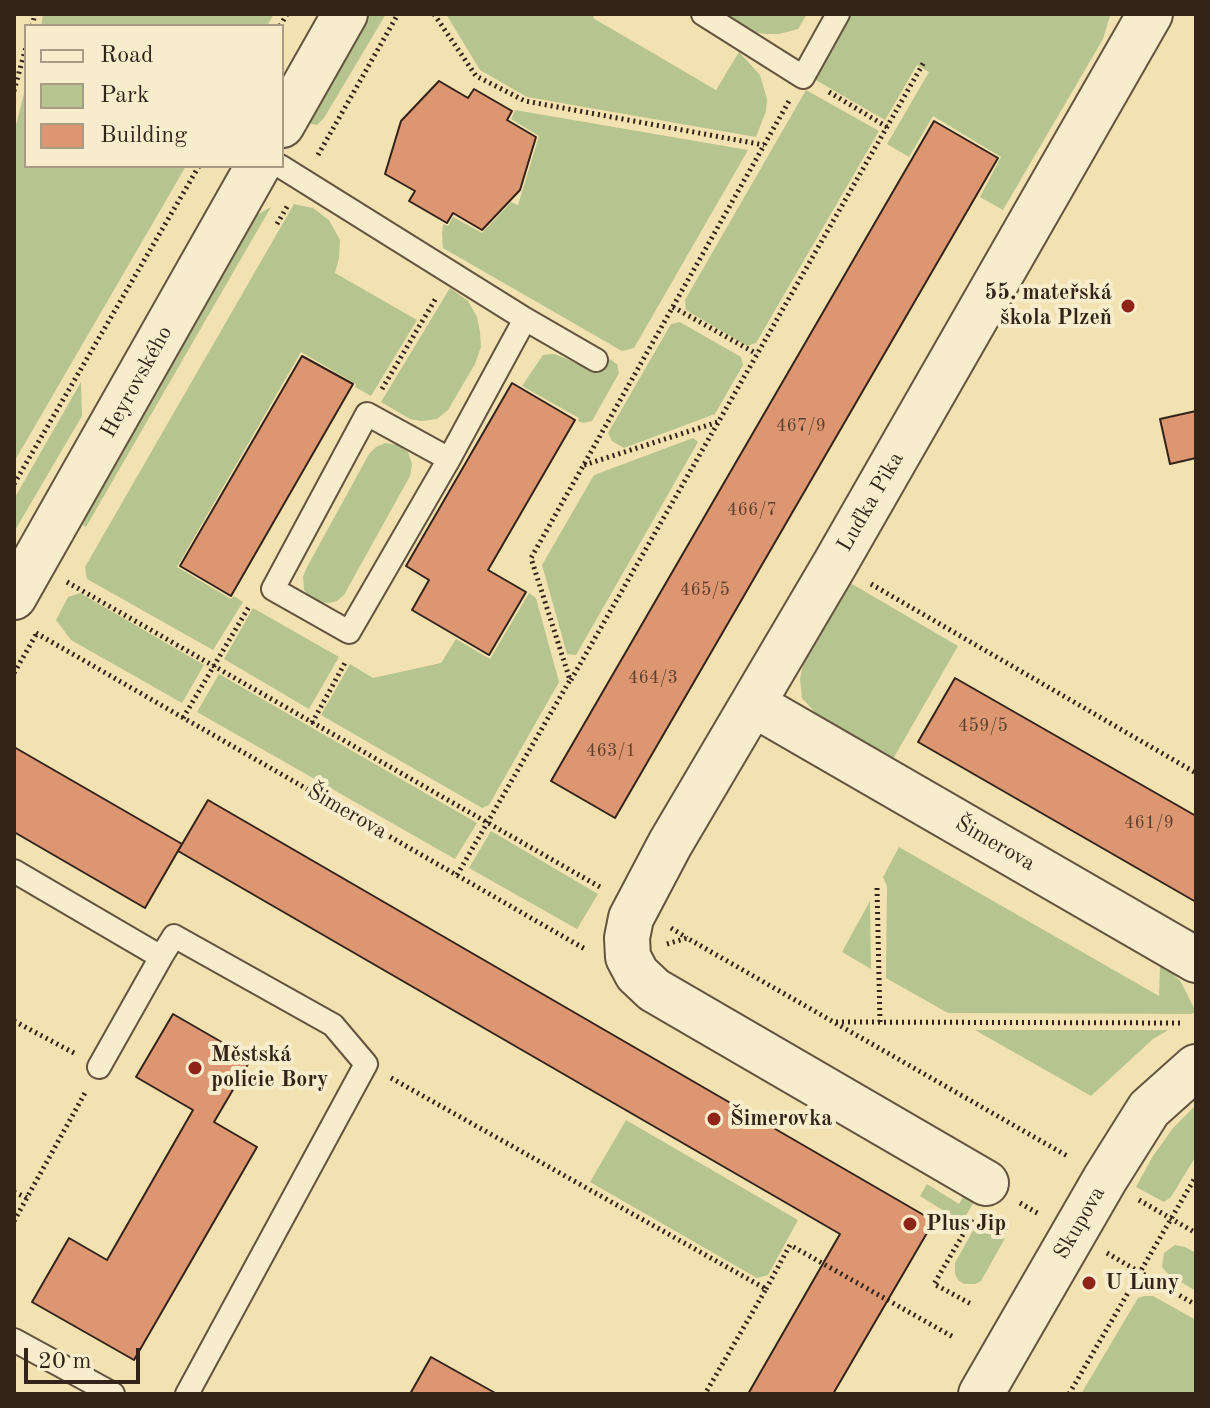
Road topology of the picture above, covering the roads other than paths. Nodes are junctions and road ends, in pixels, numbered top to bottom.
1 (345, 14) edge
2 (703, 14) edge
3 (838, 14) edge
4 (1150, 14) edge
5 (284, 121) edge
6 (257, 168) edge
7 (283, 168) edge
8 (525, 319) junction
9 (596, 360) dead end
10 (449, 459) junction
11 (25, 596) edge
12 (753, 704) junction
13 (14, 871) edge
14 (161, 957) junction
15 (1196, 960) edge
16 (99, 1067) road end
17 (1196, 1067) edge
18 (989, 1185) road end
19 (14, 1340) edge
20 (113, 1394) edge
21 (187, 1394) edge
22 (981, 1394) edge

1 - 5 street
2 - 3 lane
4 - 12 street, Luďka Pika
6 - 11 street, Heyrovského
7 - 8 lane
8 - 9 lane
8 - 10 lane
10 - 10 lane
12 - 15 street, Šimerova
12 - 18 street, Luďka Pika
13 - 14 lane
14 - 16 lane
14 - 21 lane
17 - 22 street, Skupova
19 - 20 lane

